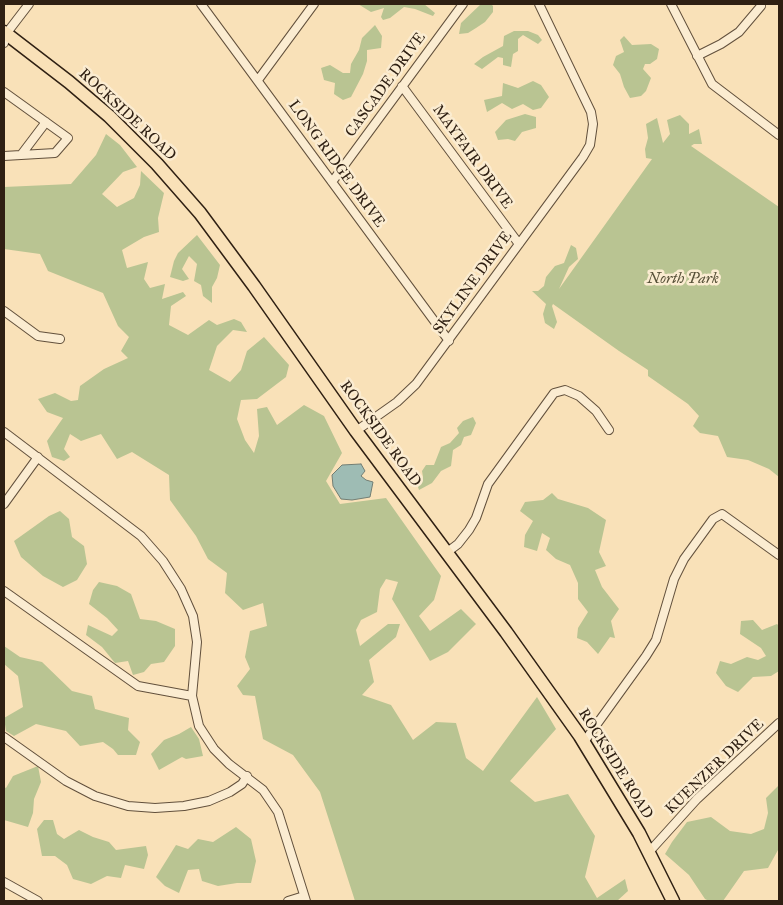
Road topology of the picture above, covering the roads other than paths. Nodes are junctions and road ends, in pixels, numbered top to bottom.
1 (29, 4) edge
2 (201, 4) edge
3 (314, 4) edge
4 (463, 4) edge
5 (539, 4) edge
6 (671, 4) edge
7 (761, 6) dead end
8 (4, 36) edge
9 (697, 56) junction
10 (258, 80) junction
11 (402, 86) junction
12 (4, 92) edge
13 (46, 122) junction
14 (779, 135) edge
15 (22, 155) junction
16 (4, 156) edge
17 (332, 182) junction
18 (519, 244) junction
19 (4, 311) edge
20 (60, 339) dead end
21 (449, 341) junction
22 (356, 430) junction
23 (608, 430) dead end
24 (4, 432) edge
25 (38, 457) junction
26 (4, 504) edge
27 (446, 553) junction
28 (779, 555) edge
29 (4, 591) edge
30 (192, 696) junction
31 (779, 724) edge
32 (4, 737) edge
33 (584, 742) junction
34 (246, 776) junction
35 (649, 852) junction
36 (4, 882) edge
37 (305, 899) edge
38 (38, 901) edge
39 (288, 901) edge
40 (673, 901) edge

1 - 8 street
2 - 10 street, LONG RIDGE DRIVE
3 - 10 street
4 - 11 street, CASCADE DRIVE
5 - 18 street, SKYLINE DRIVE
6 - 9 street
7 - 9 street
8 - 22 main road, ROCKSIDE ROAD
9 - 14 street
10 - 17 street, LONG RIDGE DRIVE
11 - 17 street, CASCADE DRIVE
11 - 18 street, MAYFAIR DRIVE
12 - 13 street
13 - 15 street
13 - 15 street
15 - 16 street
17 - 21 street, LONG RIDGE DRIVE
18 - 21 street, SKYLINE DRIVE
19 - 20 street
21 - 22 street, SKYLINE DRIVE
22 - 27 main road, ROCKSIDE ROAD
23 - 27 street
24 - 25 street
25 - 26 street
25 - 30 street
27 - 33 main road, ROCKSIDE ROAD
28 - 33 street
29 - 30 street
30 - 34 street
31 - 35 street, KUENZER DRIVE
32 - 34 street
33 - 35 main road, ROCKSIDE ROAD
34 - 37 street
35 - 40 main road, ROCKSIDE ROAD
36 - 38 street
37 - 39 street

